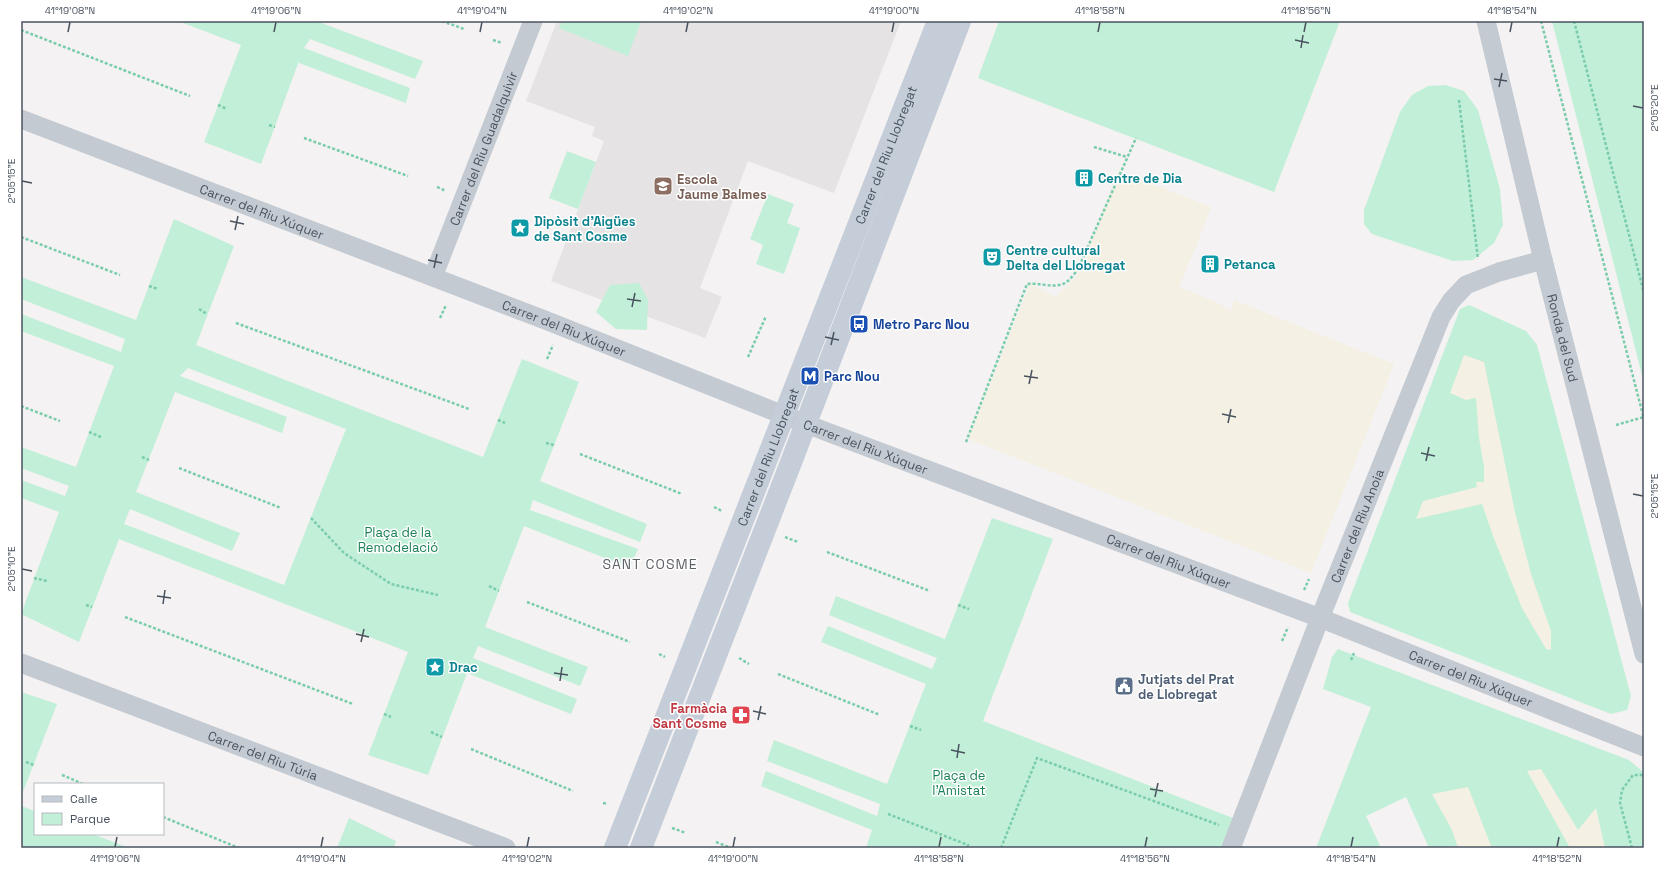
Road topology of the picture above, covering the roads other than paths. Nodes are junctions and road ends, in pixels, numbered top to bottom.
1 (534, 21) edge
2 (938, 21) edge
3 (960, 21) edge
4 (1486, 21) edge
5 (21, 119) edge
6 (1543, 260) junction
7 (432, 276) junction
8 (784, 416) junction
9 (806, 424) junction
10 (1320, 618) junction
11 (1644, 654) edge
12 (21, 663) edge
13 (1644, 747) edge
14 (506, 848) edge
15 (615, 848) edge
16 (641, 848) edge
17 (1231, 848) edge

1 - 7 street, Carrer del Riu Guadalquivir
2 - 8 street, Carrer del Riu Llobregat
3 - 9 street, Carrer del Riu Llobregat
4 - 6 street, Ronda del Sud
5 - 7 street, Carrer del Riu Xúquer
6 - 10 street, Carrer del Riu Anoia
6 - 11 street, Ronda del Sud
7 - 8 street, Carrer del Riu Xúquer
8 - 9 street, Carrer del Riu Xúquer
8 - 15 street, Carrer del Riu Llobregat
9 - 10 street, Carrer del Riu Xúquer
9 - 16 street, Carrer del Riu Llobregat
10 - 13 street, Carrer del Riu Xúquer
10 - 17 street, Carrer del Riu Anoia
12 - 14 street, Carrer del Riu Túria

